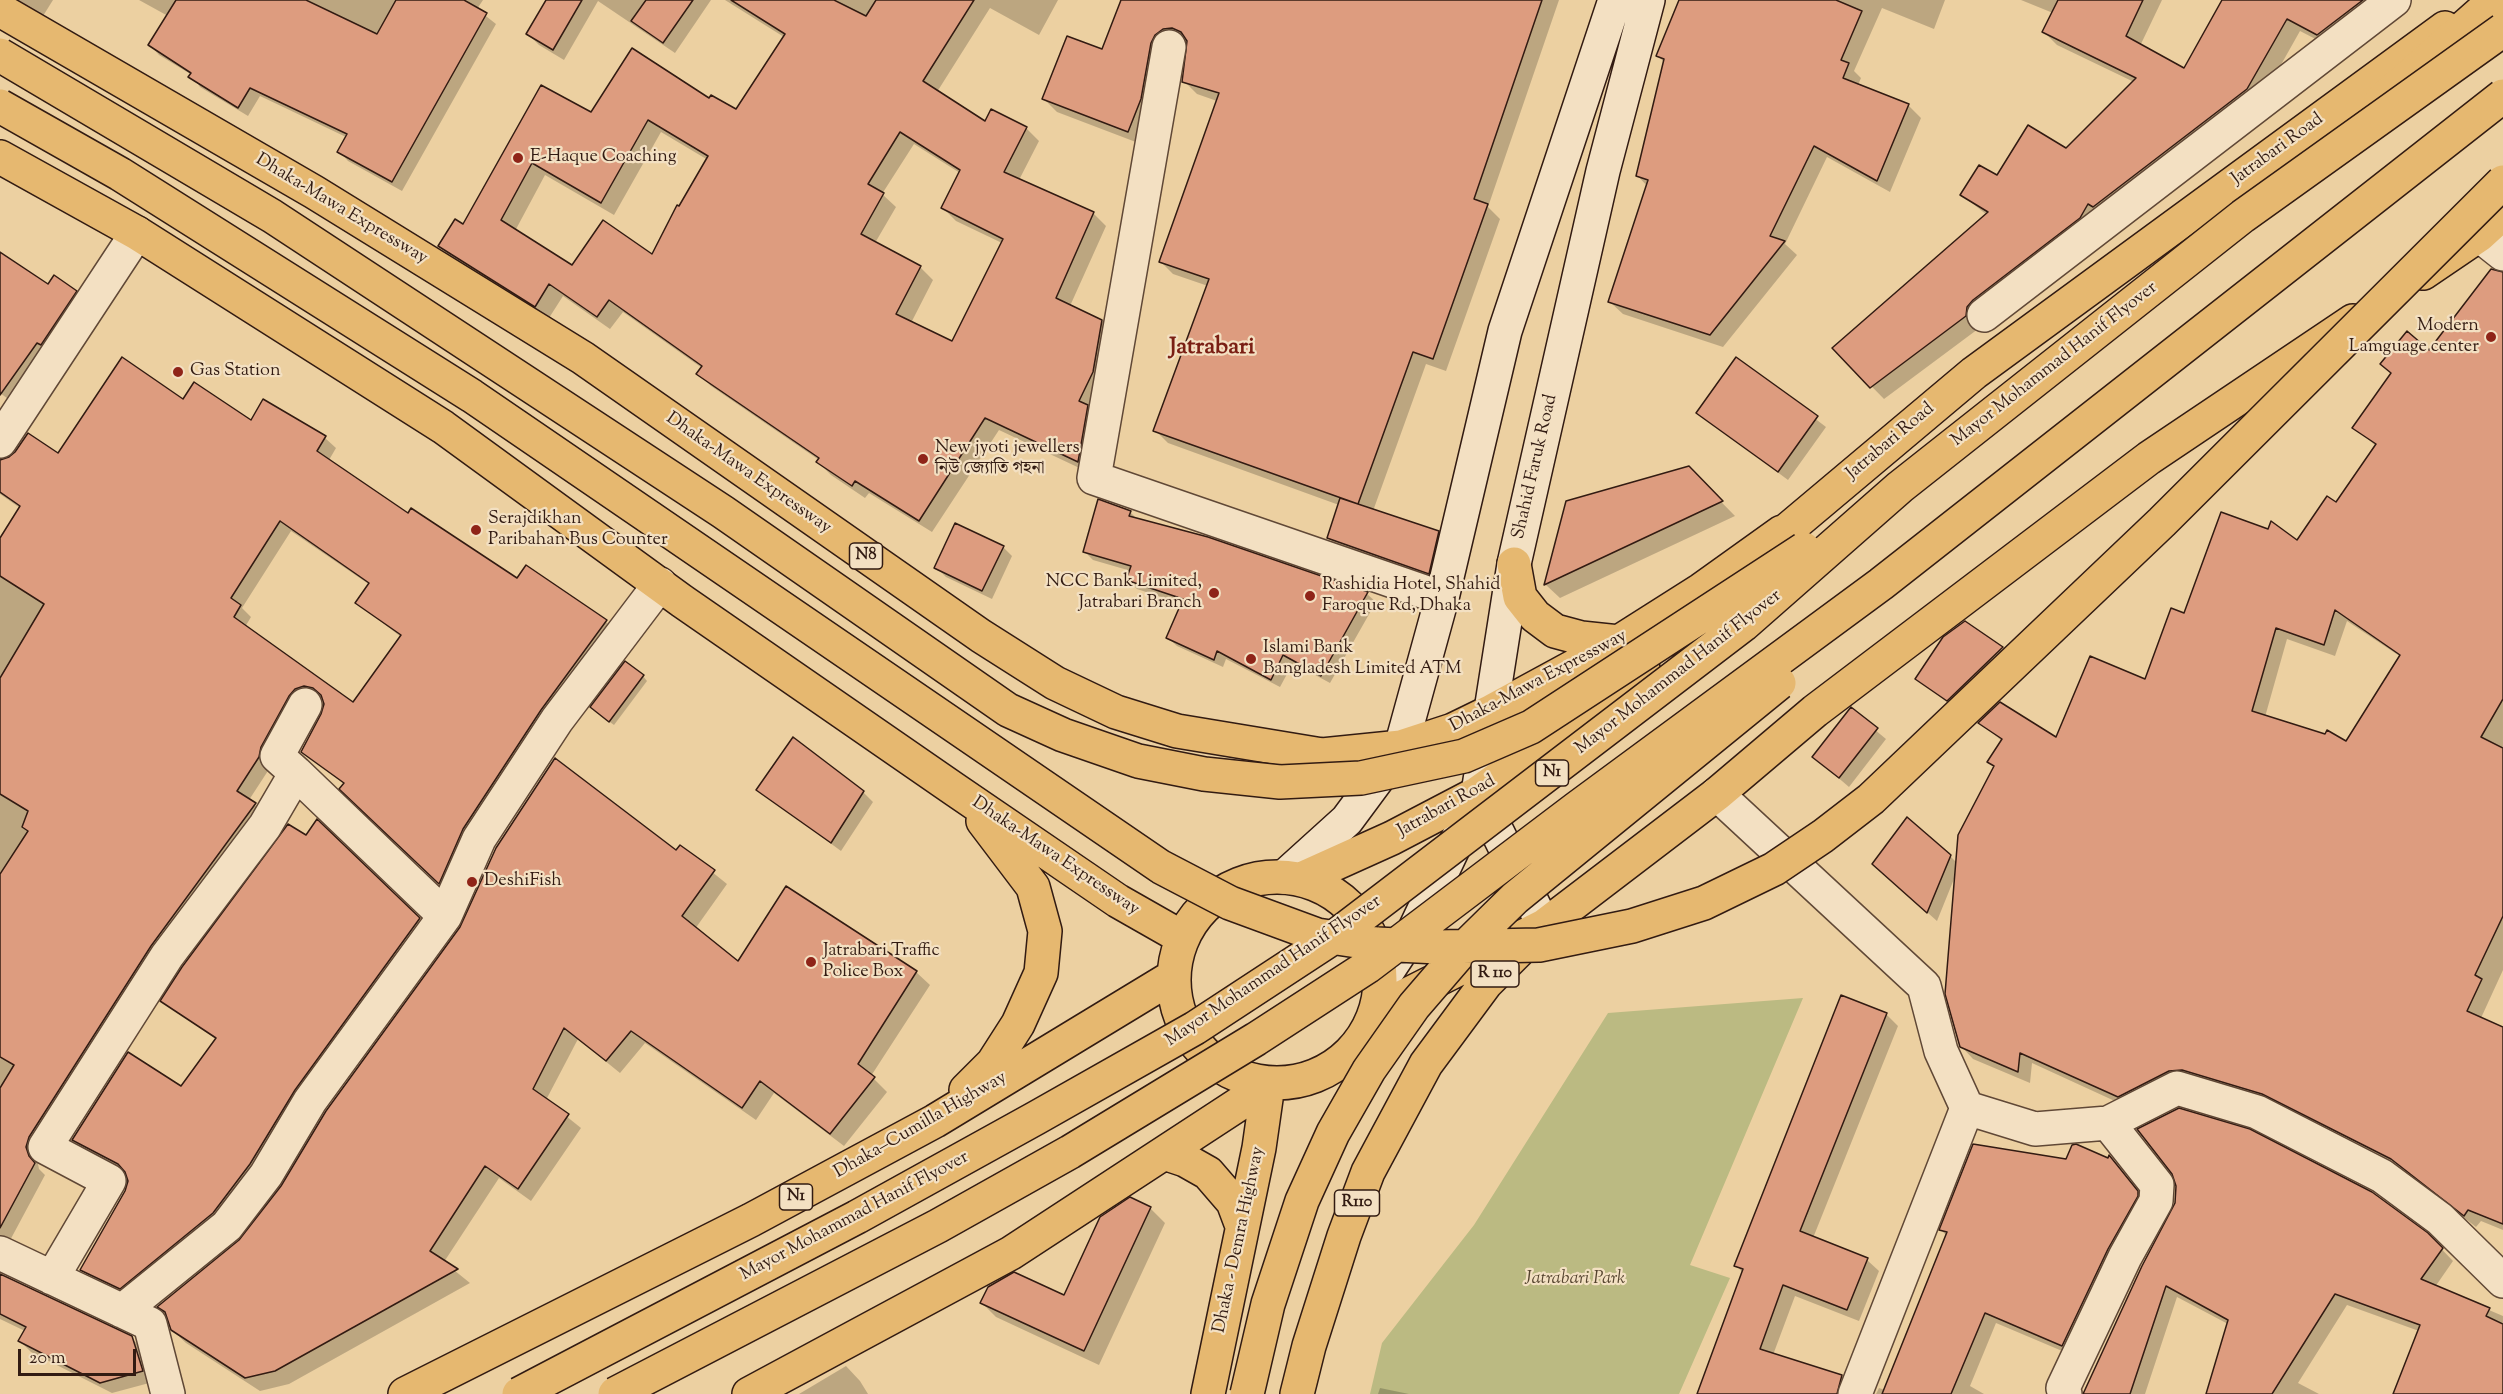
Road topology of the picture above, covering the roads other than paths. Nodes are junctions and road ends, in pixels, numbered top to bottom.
1 (1615, 0) edge
2 (1648, 0) edge
3 (2394, 0) edge
4 (2483, 0) edge
5 (2495, 0) edge
6 (0, 10) edge
7 (2503, 30) edge
8 (1169, 47) dead end
9 (0, 55) edge
10 (2503, 96) edge
11 (0, 106) edge
12 (0, 157) edge
13 (2503, 182) edge
14 (2503, 213) edge
15 (2243, 216) junction
16 (137, 233) junction
17 (2491, 245) edge
18 (1984, 315) dead end
19 (0, 441) edge
20 (1900, 487) junction
21 (1782, 532) junction
22 (1514, 564) junction
23 (660, 584) junction
24 (1881, 584) junction
25 (1442, 598) junction
26 (1619, 642) junction
27 (305, 705) dead end
28 (1492, 711) junction
29 (1401, 747) junction
30 (296, 773) junction
31 (954, 789) junction
32 (1478, 793) junction
33 (1717, 794) junction
34 (1292, 878) junction
35 (445, 916) junction
36 (1544, 926) junction
37 (1183, 938) junction
38 (1174, 976) junction
39 (1379, 996) junction
40 (1452, 1027) joint
41 (1268, 1085) junction
42 (1967, 1108) junction
43 (935, 1121) junction
44 (2108, 1123) junction
45 (1164, 1153) junction
46 (1242, 1226) junction
47 (0, 1253) edge
48 (52, 1278) junction
49 (2503, 1281) edge
50 (122, 1311) junction
51 (755, 1392) edge
52 (168, 1394) edge
53 (405, 1394) edge
54 (519, 1394) edge
55 (615, 1394) edge
56 (1208, 1394) edge
57 (1247, 1394) edge
58 (1297, 1394) edge
59 (1855, 1394) edge
60 (2065, 1394) edge

1 - 25 street
2 - 22 street, Shahid Faruk Road
3 - 18 street
4 - 21 main road, Jatrabari Road
5 - 15 main road, bridge
6 - 29 main road, Dhaka-Mawa Expressway / N8
7 - 15 main road, Mayor Mohammad Hanif Flyover / N1, bridge
8 - 25 street
9 - 20 main road, bridge
10 - 24 main road, N1, bridge
11 - 13 main road, bridge
12 - 16 main road, Dhaka-Mawa Expressway
14 - 17 main road
15 - 20 main road, Mayor Mohammad Hanif Flyover / N1, bridge
16 - 19 street
16 - 23 main road, Dhaka-Mawa Expressway
17 - 33 main road
20 - 54 main road, Mayor Mohammad Hanif Flyover / N1, bridge
21 - 26 main road, Dhaka-Mawa Expressway / N8
21 - 32 main road, Jatrabari Road
22 - 26 main road
22 - 28 street, Shahid Faruk Road
23 - 31 main road, Dhaka-Mawa Expressway
23 - 35 street
24 - 55 main road, N1, bridge
24 - 57 main road, bridge
25 - 29 street
26 - 28 main road, Dhaka-Mawa Expressway / N8
27 - 30 street
28 - 29 main road, Dhaka-Mawa Expressway / N8
28 - 32 street, Shahid Faruk Road
29 - 34 street
30 - 35 street
30 - 48 street
31 - 37 main road, Dhaka-Mawa Expressway
31 - 43 main road
32 - 34 main road, Jatrabari Road
32 - 36 street
32 - 39 street, Shahid Faruk Road
33 - 36 main road
33 - 42 street
34 - 37 main road
34 - 39 main road
35 - 50 street
36 - 39 main road
36 - 40 main road, R 110
37 - 38 main road
38 - 41 main road
38 - 43 main road, Dhaka–Cumilla Highway / N1
39 - 41 main road
40 - 58 main road, R110
41 - 45 main road
41 - 46 main road, Dhaka - Demra Highway
42 - 44 street
42 - 59 street
43 - 53 main road, Dhaka–Cumilla Highway / N1
44 - 49 street
44 - 60 street
45 - 46 main road
45 - 51 main road
46 - 56 main road, Dhaka - Demra Highway
47 - 48 street
48 - 50 street
50 - 52 street

